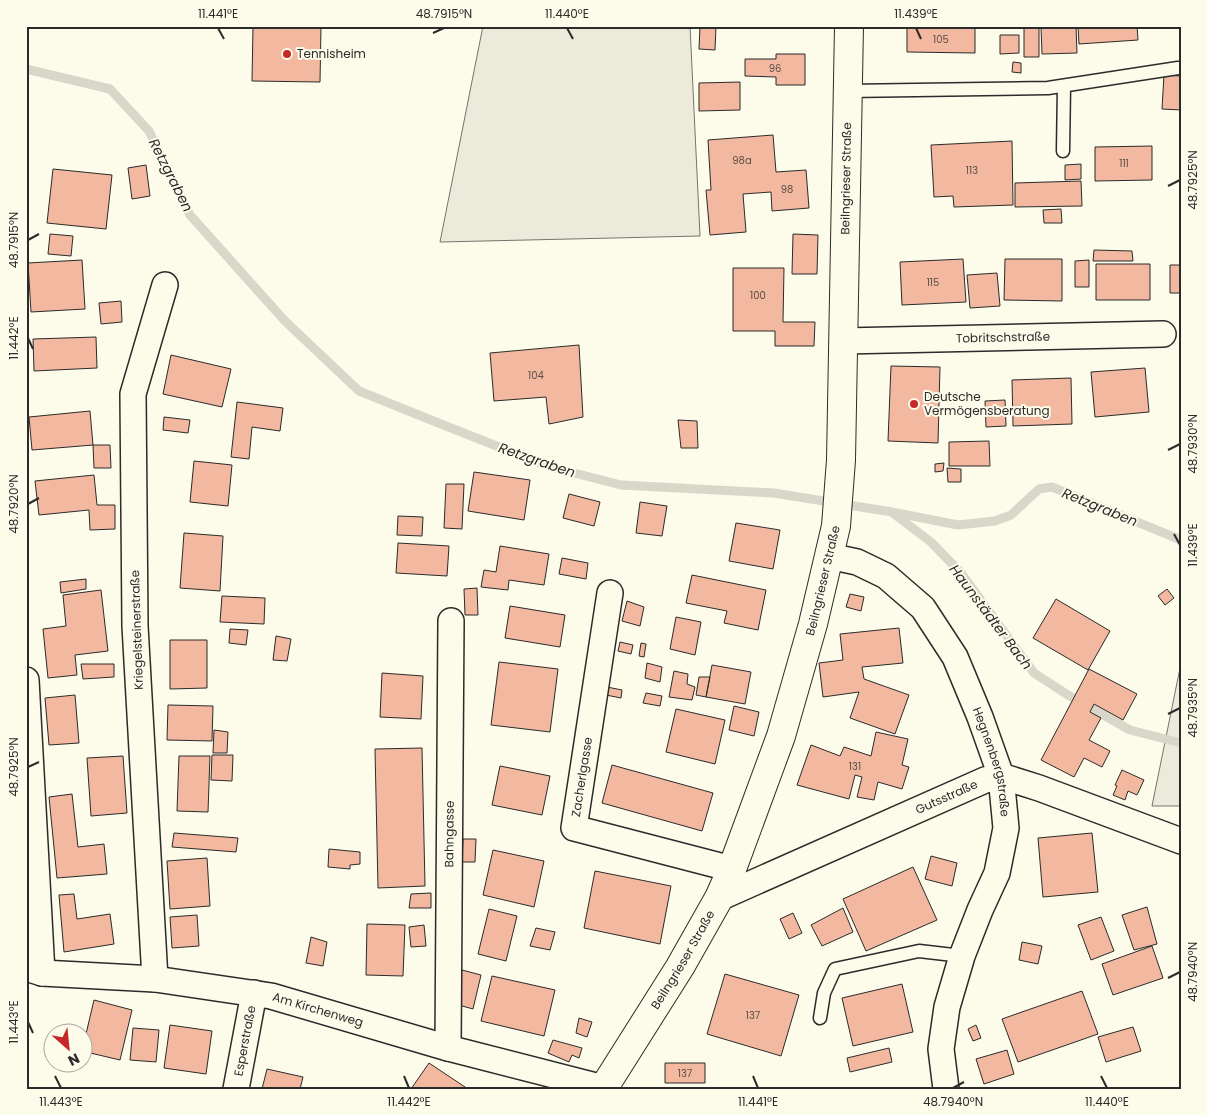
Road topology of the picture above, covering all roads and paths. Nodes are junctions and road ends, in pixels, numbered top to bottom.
1 (848, 26) edge
2 (1178, 68) dead end
3 (1064, 86) junction
4 (847, 91) junction
5 (1063, 151) dead end
6 (166, 285) dead end
7 (1163, 334) dead end
8 (843, 341) junction
9 (829, 556) junction
10 (610, 594) dead end
11 (451, 621) dead end
12 (26, 680) edge
13 (1001, 776) junction
14 (1181, 841) edge
15 (732, 869) junction
16 (719, 898) junction
17 (962, 956) junction
18 (34, 971) edge
19 (155, 979) junction
20 (254, 993) junction
21 (820, 1018) dead end
22 (448, 1048) junction
23 (603, 1088) edge
24 (236, 1089) edge
25 (946, 1089) edge

1 - 4 main road, Beilngrieser Straße
2 - 3 lane
3 - 4 lane
3 - 5 lane
4 - 8 main road, Beilngrieser Straße
6 - 19 street, Kriegelsteinerstraße
7 - 8 street, Tobritschstraße
8 - 9 main road, Beilngrieser Straße
9 - 13 street, Hegnenbergstraße
9 - 15 main road, Beilngrieser Straße
10 - 15 street, Zacherlgasse
11 - 22 street, Bahngasse
12 - 18 street
13 - 14 street
13 - 16 street, Gutsstraße
13 - 17 street, Hegnenbergstraße
15 - 16 main road, Beilngrieser Straße
16 - 23 main road, Beilngrieser Straße
17 - 21 lane
17 - 25 street, Hegnenbergstraße
18 - 19 street, Am Kirchenweg
19 - 20 street, Am Kirchenweg
20 - 22 street, Am Kirchenweg
20 - 24 street, Esperstraße
22 - 23 street, Am Kirchenweg

